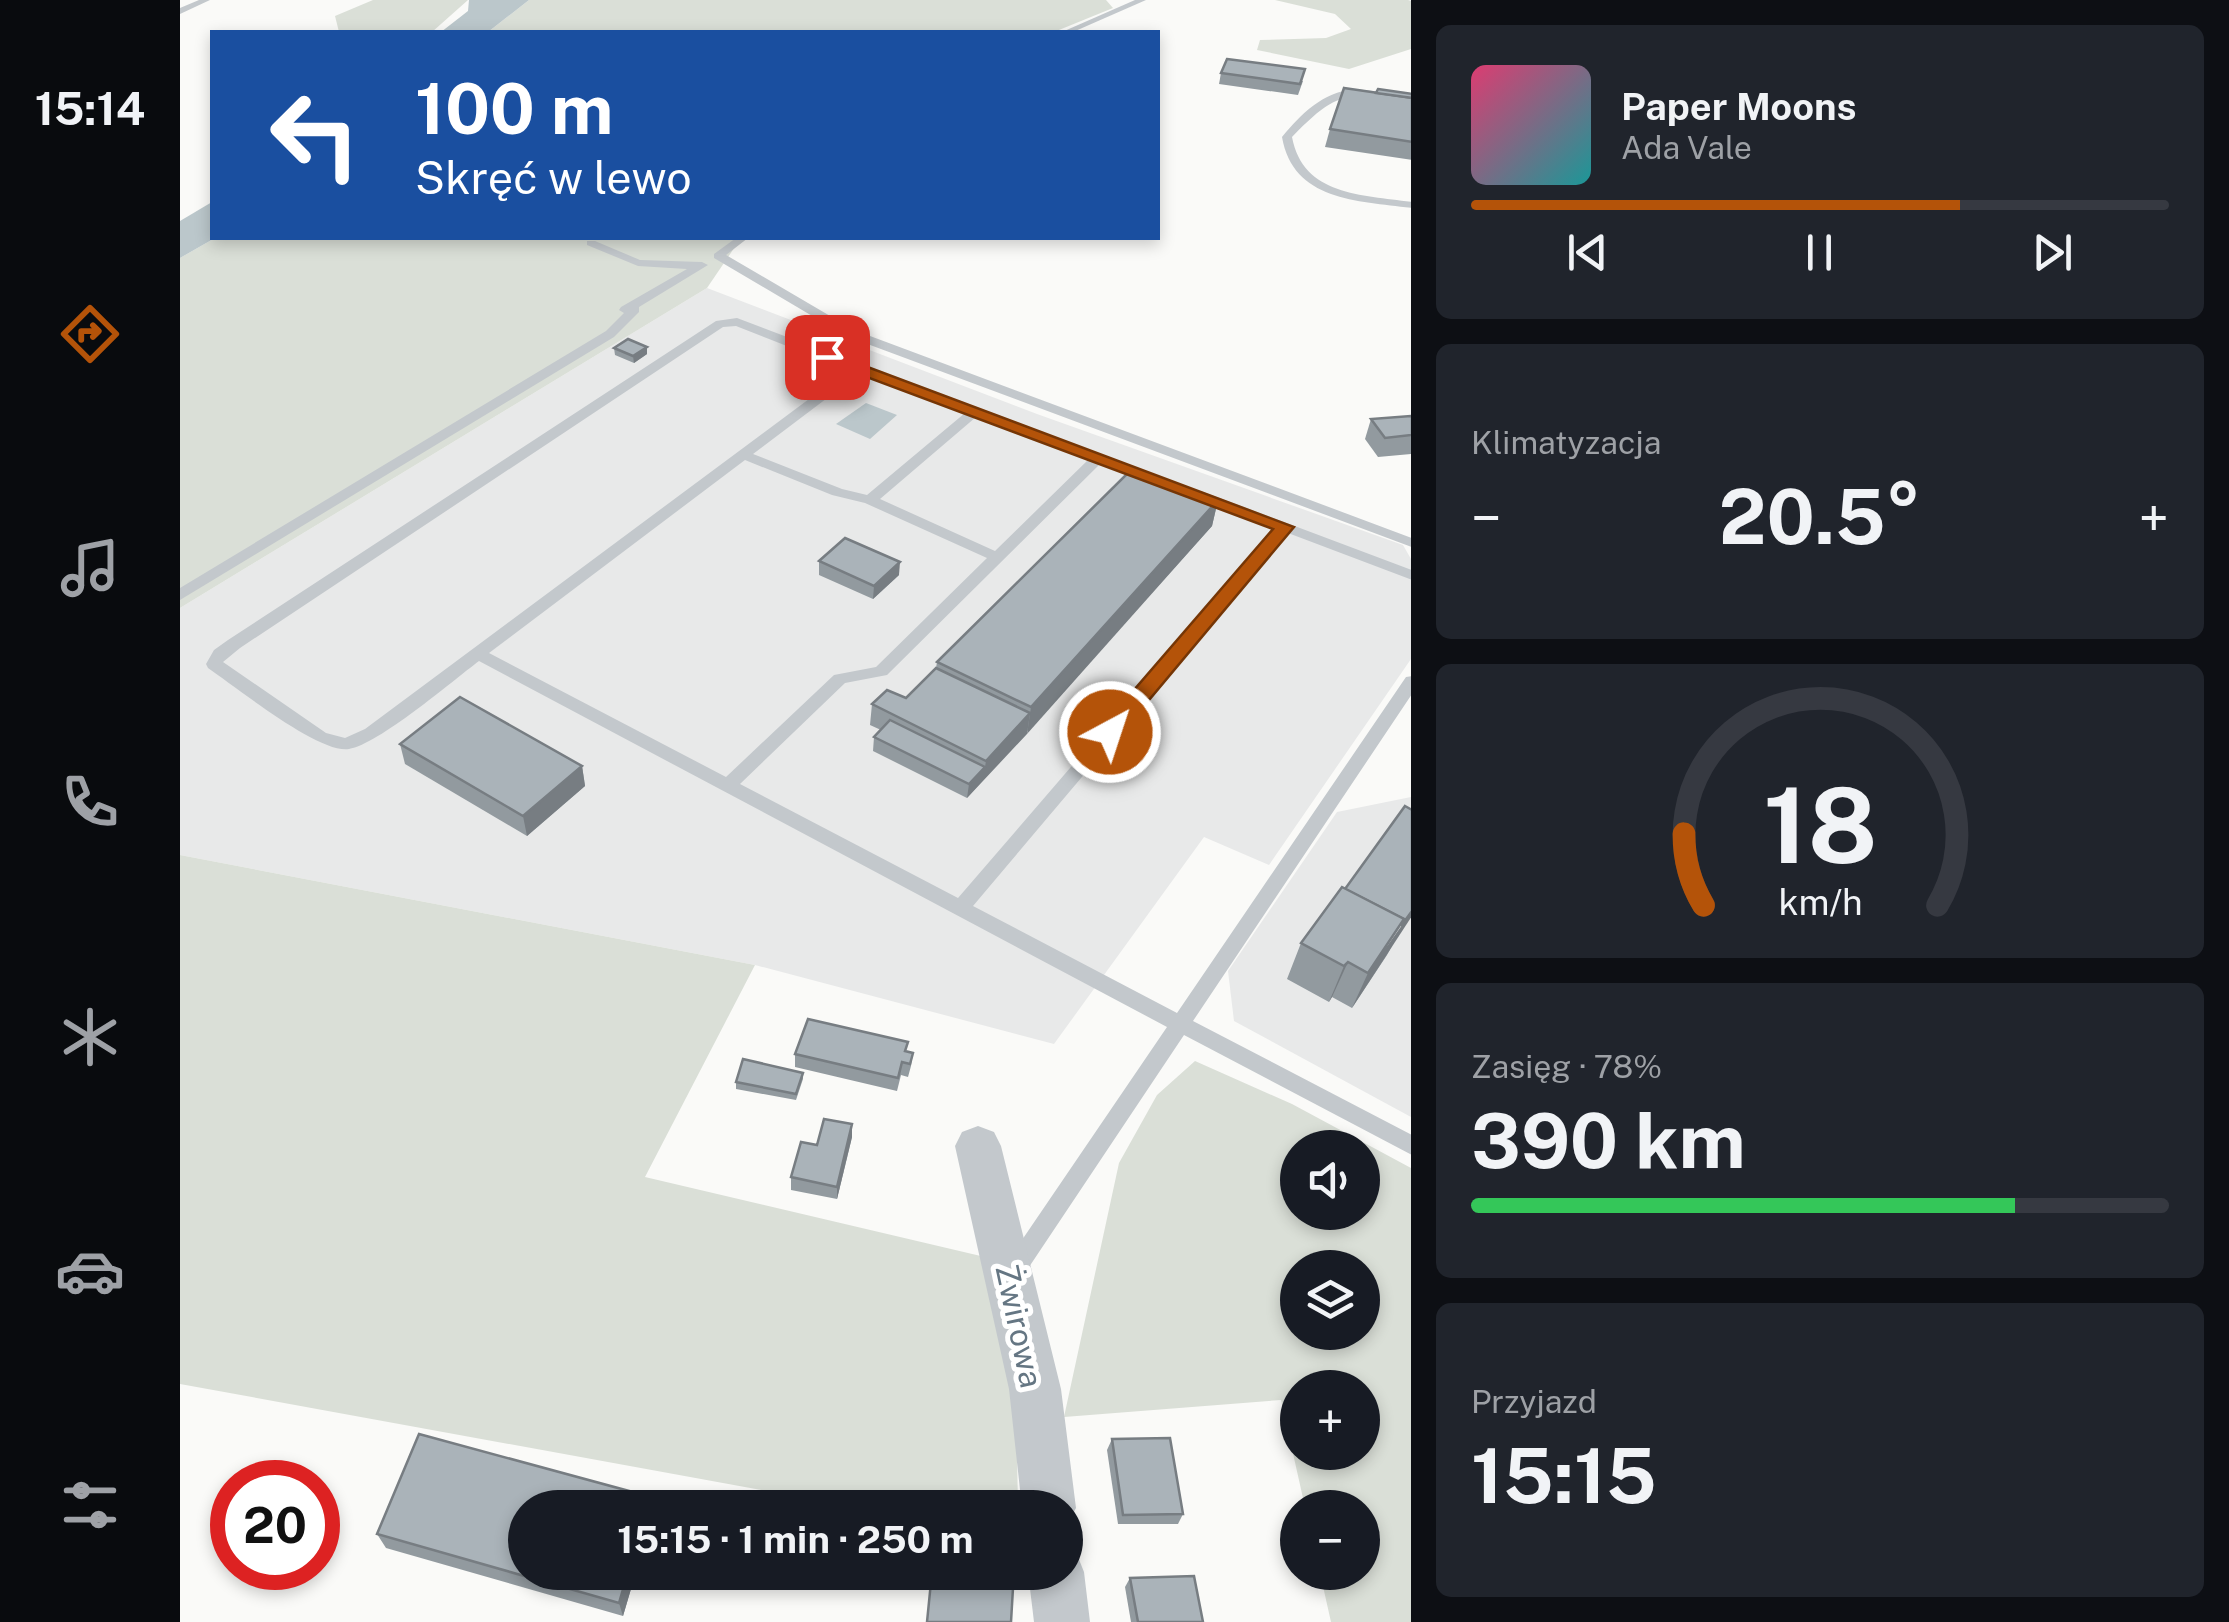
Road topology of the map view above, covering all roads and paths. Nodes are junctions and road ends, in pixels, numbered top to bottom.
1 (206, 0) edge
2 (1118, 0) edge
3 (1142, 0) edge
4 (1130, 7) junction
5 (180, 11) edge
6 (1071, 30) edge
7 (1411, 98) edge
8 (1411, 205) edge
9 (739, 240) edge
10 (591, 243) dead end
11 (718, 256) junction
12 (700, 266) junction
13 (857, 368) junction
14 (974, 412) junction
15 (745, 455) junction
16 (1098, 458) junction
17 (870, 500) junction
18 (1285, 527) junction
19 (1411, 543) edge
20 (996, 557) junction
21 (1411, 575) edge
22 (180, 595) edge
23 (478, 654) junction
24 (1411, 683) edge
25 (730, 784) junction
26 (960, 908) junction
27 (1178, 1024) junction
28 (1411, 1145) edge
29 (978, 1146) dead end
30 (1010, 1277) junction
31 (1046, 1490) edge
32 (1058, 1590) edge
33 (1062, 1622) edge

1 - 5 lane
2 - 4 lane
3 - 4 lane
4 - 6 lane
7 - 8 lane
9 - 11 lane
10 - 12 lane
11 - 12 lane
11 - 19 lane
12 - 22 lane
13 - 14 lane
13 - 15 lane
13 - 23 lane
14 - 16 lane
14 - 17 lane
15 - 17 lane
15 - 23 lane
16 - 18 lane
16 - 20 lane
17 - 20 lane
18 - 21 lane
18 - 26 lane
20 - 25 lane
23 - 25 lane
24 - 27 lane
25 - 26 lane
26 - 27 lane
27 - 28 lane
27 - 30 lane
29 - 30 street, Żwirowa
30 - 31 street, Żwirowa
32 - 33 street

